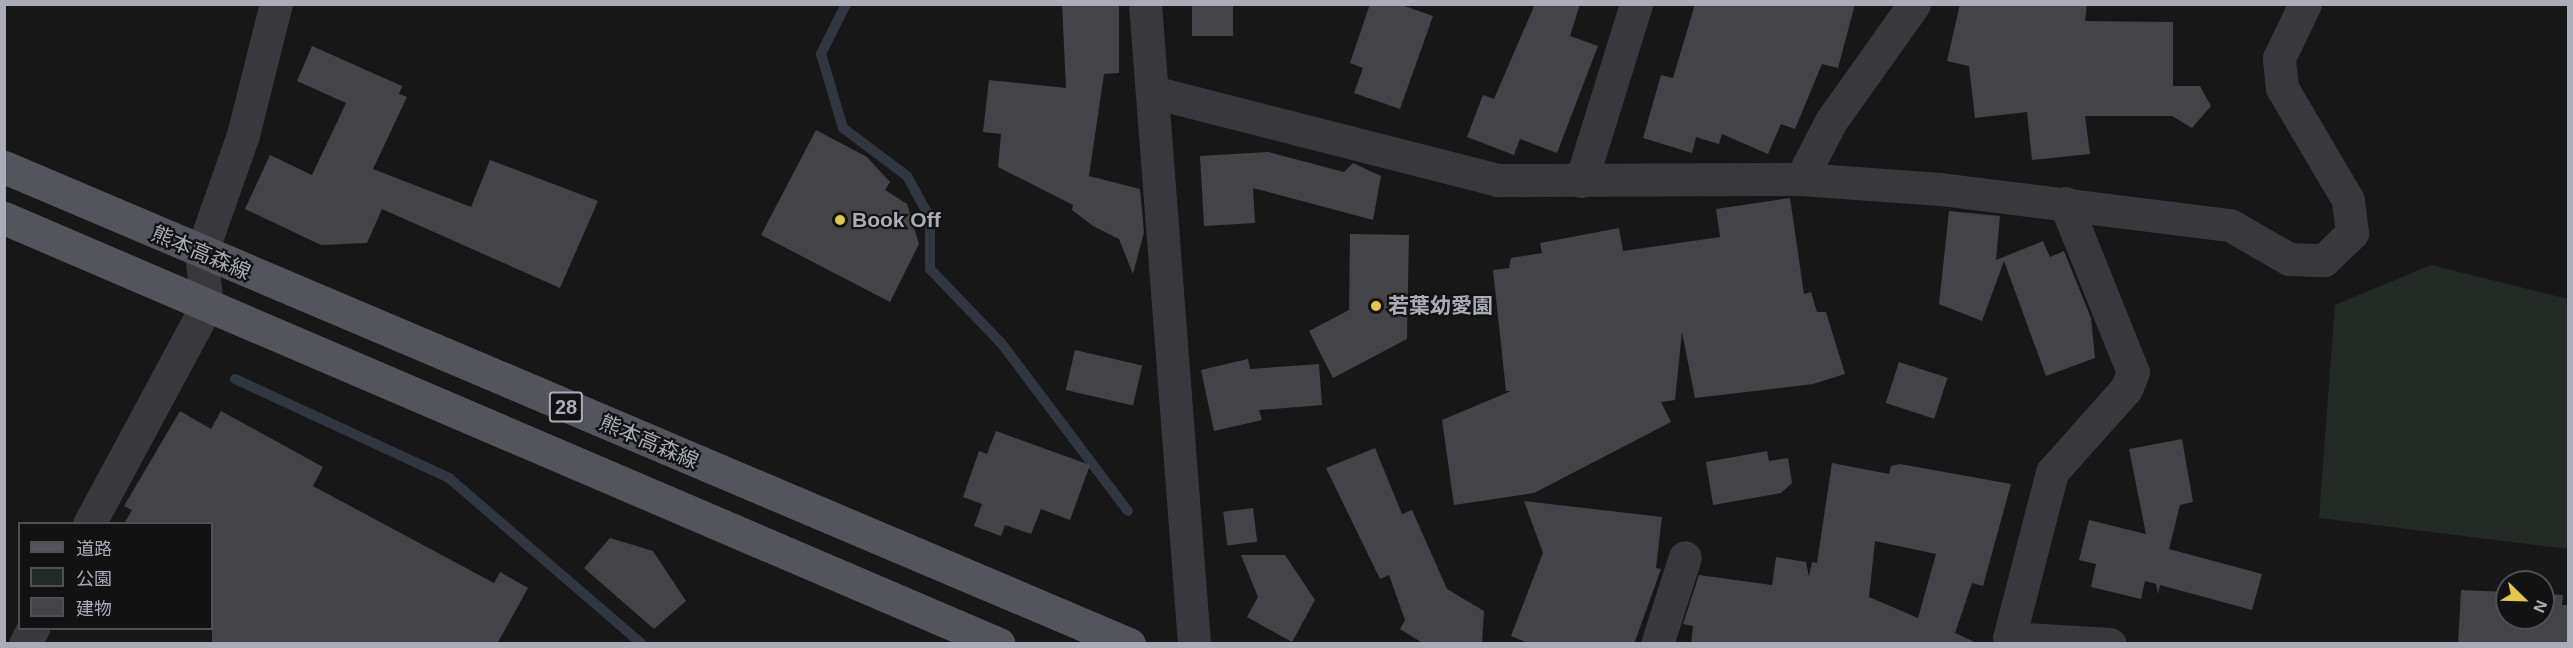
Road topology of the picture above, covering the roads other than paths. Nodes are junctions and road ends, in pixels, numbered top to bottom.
1 (276, 4) edge
2 (1145, 4) edge
3 (1636, 4) edge
4 (1914, 4) edge
5 (2305, 4) edge
6 (1153, 92) junction
7 (4, 167) edge
8 (1801, 179) junction
9 (1581, 181) junction
10 (2066, 203) junction
11 (4, 218) edge
12 (201, 254) junction
13 (207, 305) junction
14 (90, 522) edge
15 (1684, 557) dead end
16 (32, 630) edge
17 (25, 644) edge
18 (999, 644) edge
19 (1129, 644) edge
20 (1194, 644) edge
21 (1657, 644) edge
22 (2110, 644) edge

1 - 12 street
2 - 6 street
3 - 9 street
4 - 8 street
5 - 10 street
6 - 9 street
6 - 20 street
7 - 12 main road, 熊本高森線 / 28
8 - 9 street
8 - 10 street
10 - 22 street
11 - 13 main road, 28
12 - 13 street
12 - 19 main road, 熊本高森線 / 28
13 - 14 street
13 - 18 main road, 28
15 - 21 street
16 - 17 street

